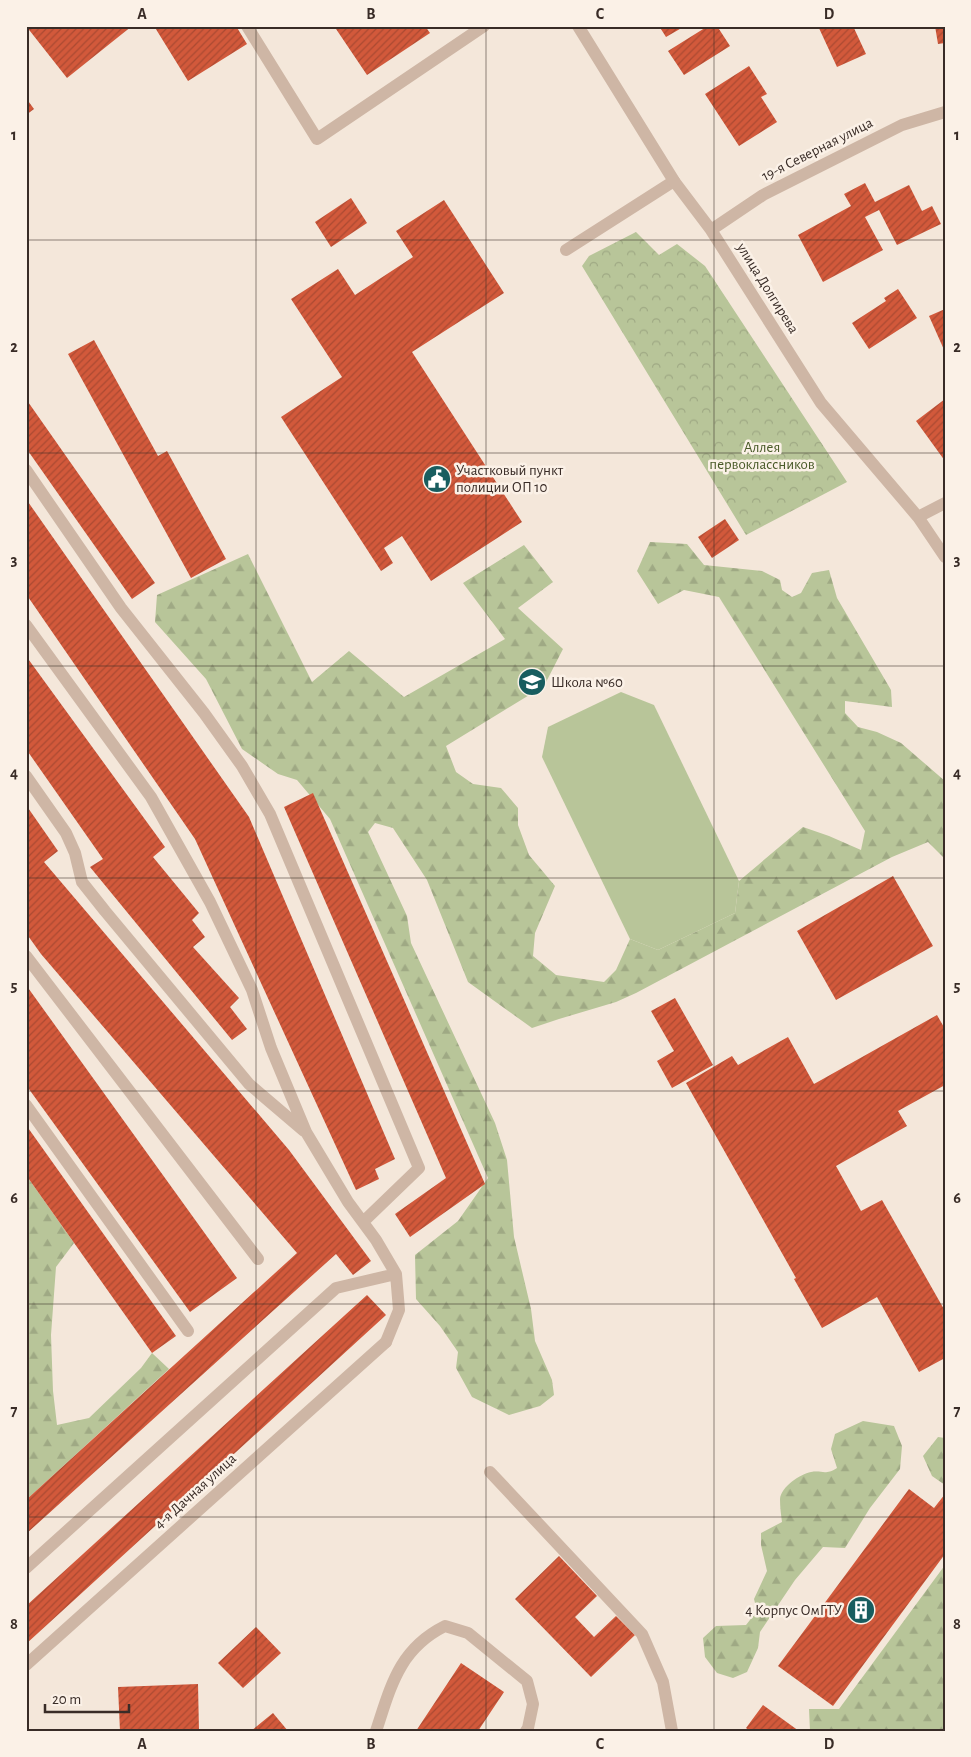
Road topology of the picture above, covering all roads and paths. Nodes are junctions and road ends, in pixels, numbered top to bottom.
1 (247, 26) edge
2 (484, 26) edge
3 (578, 26) edge
4 (945, 112) edge
5 (674, 182) junction
6 (711, 230) junction
7 (566, 250) dead end
8 (26, 470) edge
9 (945, 503) edge
10 (918, 517) junction
11 (945, 557) edge
12 (26, 624) edge
13 (26, 776) edge
14 (26, 956) edge
15 (26, 1105) edge
16 (306, 1132) junction
17 (363, 1222) junction
18 (258, 1259) dead end
19 (396, 1274) junction
20 (188, 1331) dead end
21 (490, 1472) dead end
22 (26, 1568) edge
23 (26, 1664) edge
24 (376, 1731) edge
25 (526, 1731) edge
26 (672, 1731) edge

1 - 2 street
3 - 5 street, улица Долгирева
4 - 6 street, 19-я Северная улица
5 - 6 street, улица Долгирева
5 - 7 street
6 - 10 street, улица Долгирева
8 - 17 street
9 - 10 street
10 - 11 street, улица Долгирева
12 - 16 street
13 - 16 street
14 - 18 street
15 - 20 street
16 - 17 street
17 - 19 street
19 - 22 street
19 - 23 street, 4-я Дачная улица
21 - 26 street
24 - 25 street

